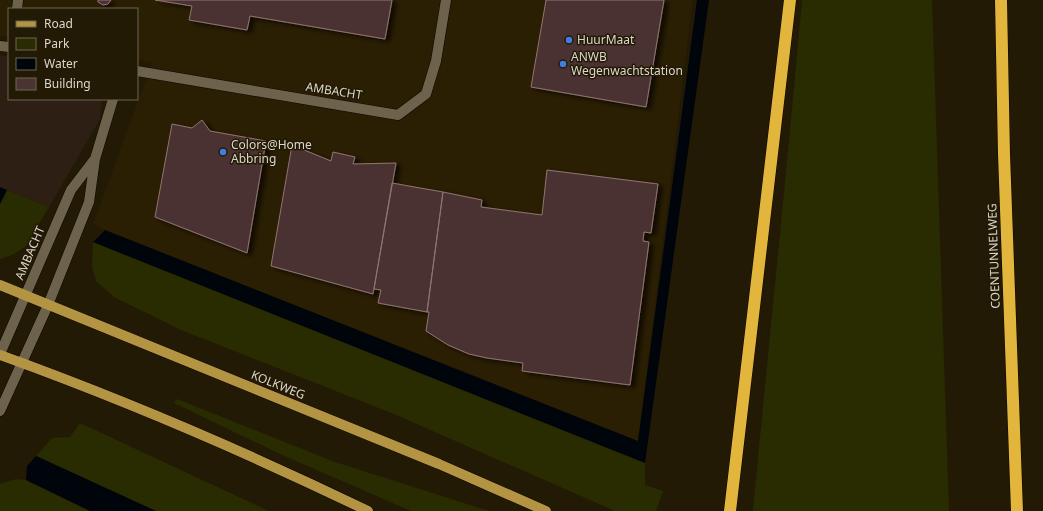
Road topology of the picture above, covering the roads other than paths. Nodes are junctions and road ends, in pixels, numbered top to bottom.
1 (446, 0) edge
2 (790, 0) edge
3 (1001, 0) edge
4 (138, 71) edge
5 (113, 100) edge
6 (95, 159) junction
7 (0, 285) edge
8 (26, 296) junction
9 (48, 305) junction
10 (0, 355) edge
11 (22, 363) junction
12 (0, 410) edge
13 (368, 511) edge
14 (546, 511) edge
15 (730, 511) edge
16 (1017, 511) edge

1 - 4 street, AMBACHT
2 - 15 highway
3 - 16 highway, COENTUNNELWEG
5 - 6 street, AMBACHT
6 - 8 street, AMBACHT
6 - 9 street, AMBACHT
7 - 8 main road, KOLKWEG
8 - 9 main road, KOLKWEG
8 - 10 street, AMBACHT
9 - 11 street, AMBACHT
9 - 14 main road, KOLKWEG
10 - 11 main road
11 - 12 street, AMBACHT
11 - 13 main road

